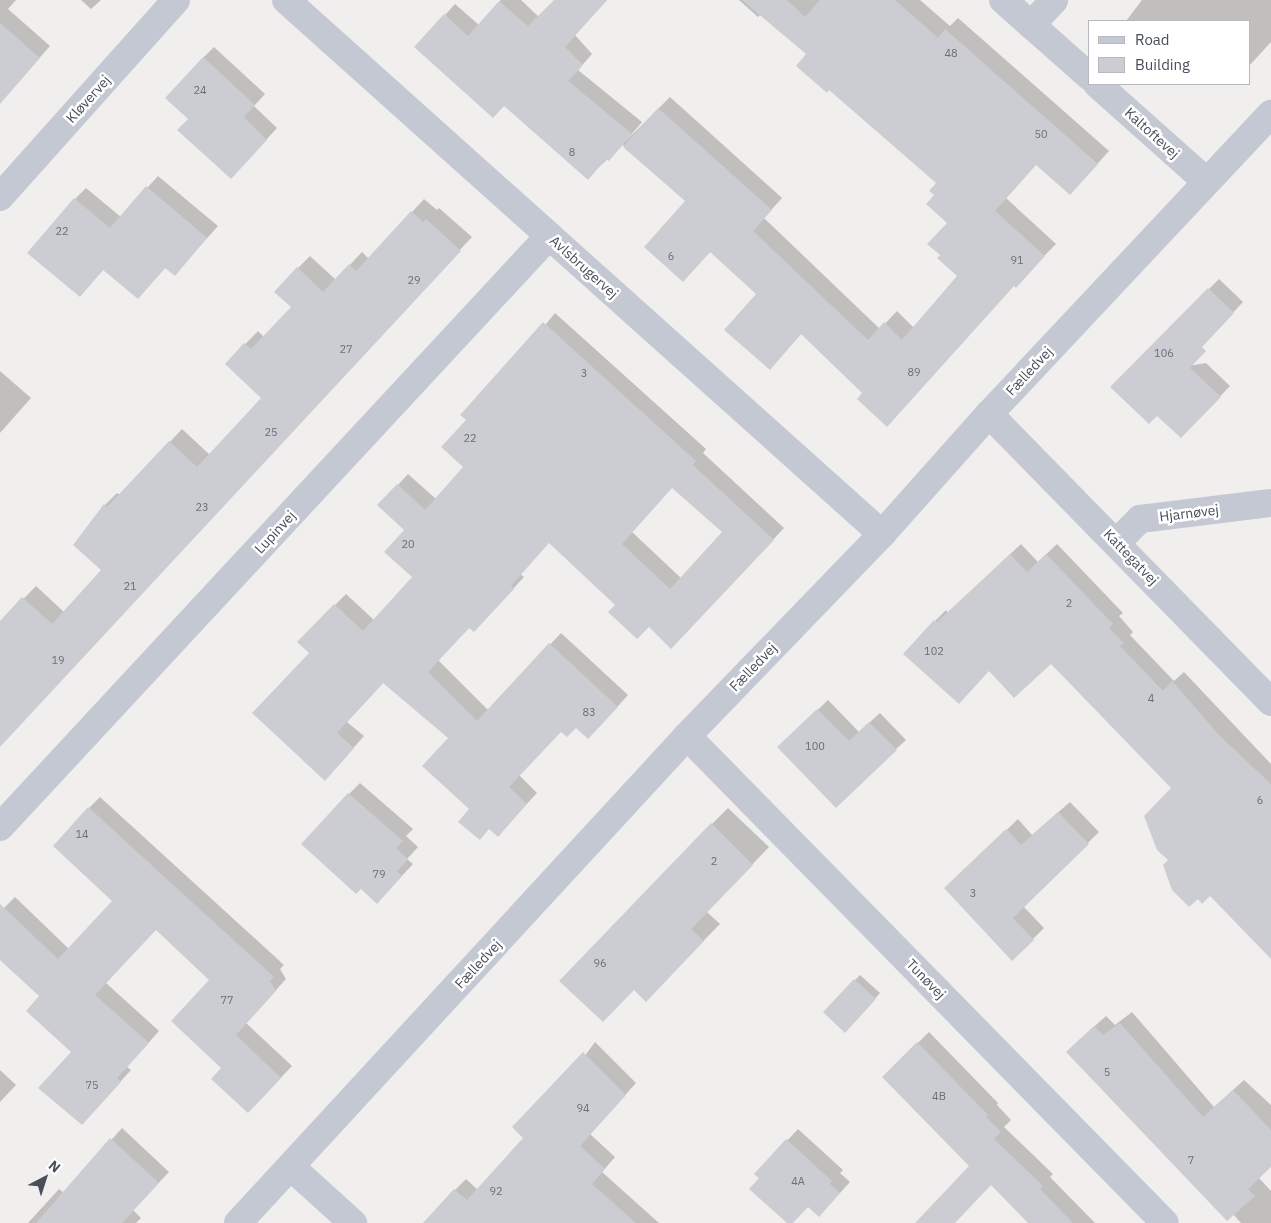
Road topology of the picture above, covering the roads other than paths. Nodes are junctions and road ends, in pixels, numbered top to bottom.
1 (176, 0) edge
2 (286, 0) edge
3 (1003, 0) edge
4 (1054, 0) edge
5 (1031, 25) junction
6 (1088, 75) edge
7 (1098, 85) edge
8 (1271, 114) edge
9 (1207, 182) junction
10 (0, 197) edge
11 (549, 236) junction
12 (989, 414) junction
13 (1271, 503) edge
14 (882, 534) junction
15 (1117, 542) junction
16 (1271, 702) edge
17 (687, 736) junction
18 (0, 827) edge
19 (291, 1167) junction
20 (238, 1223) edge
21 (353, 1223) edge
22 (1164, 1223) edge

1 - 10 street, Kløvervej
2 - 11 street, Avlsbrugervej
3 - 5 street
4 - 5 street
5 - 6 street
7 - 9 street, Kaltoftevej
8 - 9 street, Fælledvej
9 - 12 street, Fælledvej
11 - 14 street, Avlsbrugervej
11 - 18 street, Lupinvej
12 - 14 street, Fælledvej
12 - 15 street, Kattegatvej
13 - 15 street, Hjarnøvej
14 - 17 street, Fælledvej
15 - 16 street, Kattegatvej
17 - 19 street, Fælledvej
17 - 22 street, Tunøvej
19 - 20 street, Fælledvej
19 - 21 street

